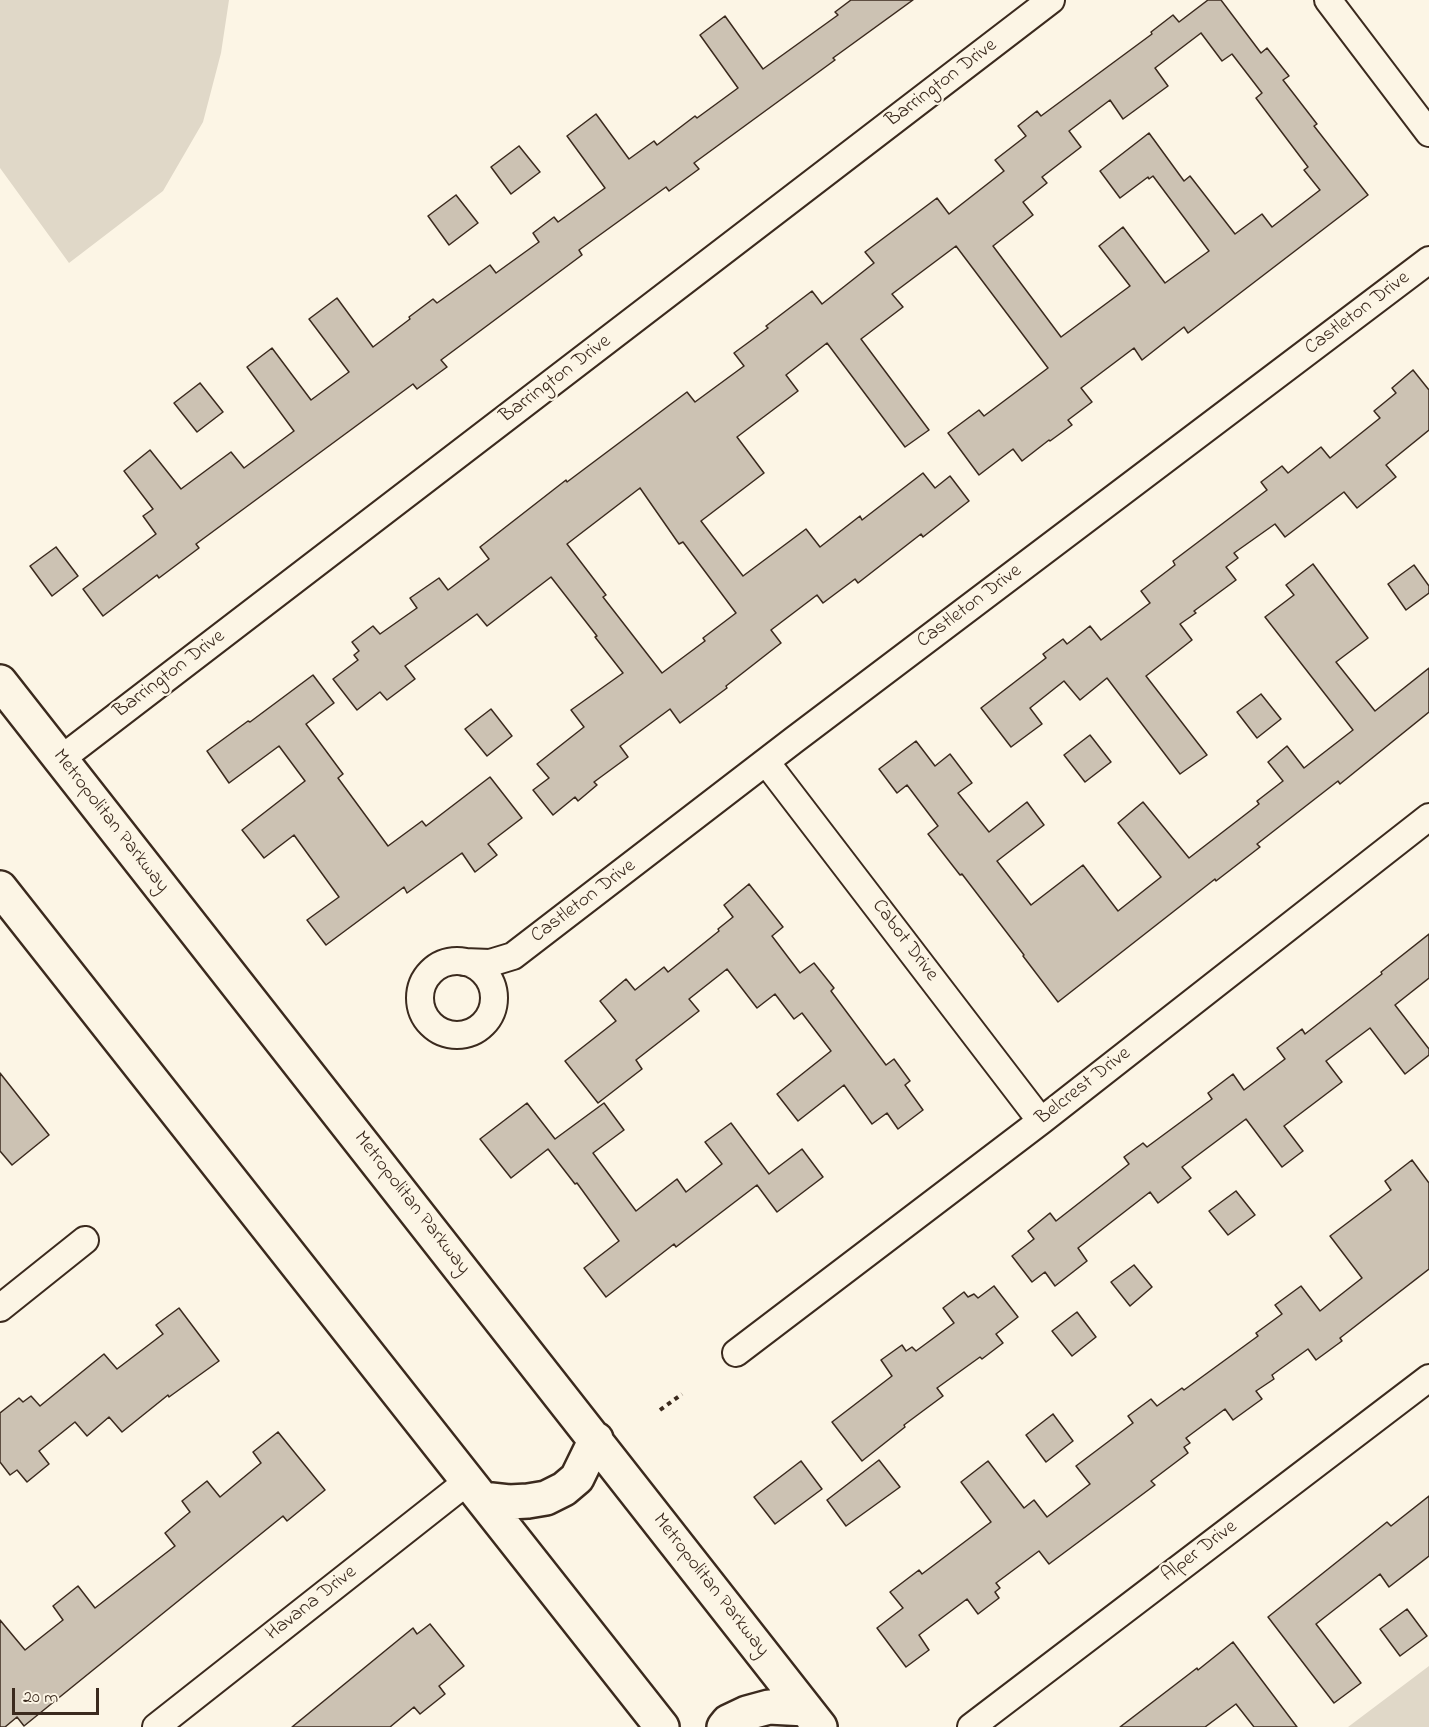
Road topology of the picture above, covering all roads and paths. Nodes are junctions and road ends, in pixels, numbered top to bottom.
1 (1051, 0) edge
2 (1328, 0) edge
3 (1429, 133) edge
4 (1429, 260) edge
5 (0, 682) edge
6 (61, 759) junction
7 (766, 762) junction
8 (1429, 816) edge
9 (0, 888) edge
10 (513, 956) junction
11 (464, 962) junction
12 (494, 999) junction
13 (1041, 1121) junction
14 (85, 1240) dead end
15 (0, 1308) edge
16 (736, 1353) dead end
17 (1429, 1378) edge
18 (682, 1394) dead end
19 (660, 1410) dead end
20 (596, 1439) junction
21 (475, 1490) junction
22 (813, 1718) edge
23 (156, 1727) edge
24 (662, 1727) edge
25 (724, 1727) edge
26 (971, 1727) edge

1 - 6 street, Barrington Drive
2 - 3 street
4 - 7 street, Castleton Drive
5 - 6 main road, Metropolitan Parkway
6 - 20 main road, Metropolitan Parkway
7 - 10 street, Castleton Drive
7 - 13 street, Cabot Drive
8 - 13 street, Belcrest Drive
9 - 21 main road
10 - 11 street, Castleton Drive
10 - 12 street, Castleton Drive
11 - 12 street
11 - 12 street, Castleton Drive
13 - 16 street, Belcrest Drive
14 - 15 street
17 - 26 street, Alper Drive
18 - 19 path
20 - 21 main road
20 - 22 main road, Metropolitan Parkway
21 - 23 street, Havana Drive
21 - 24 main road
22 - 25 main road

